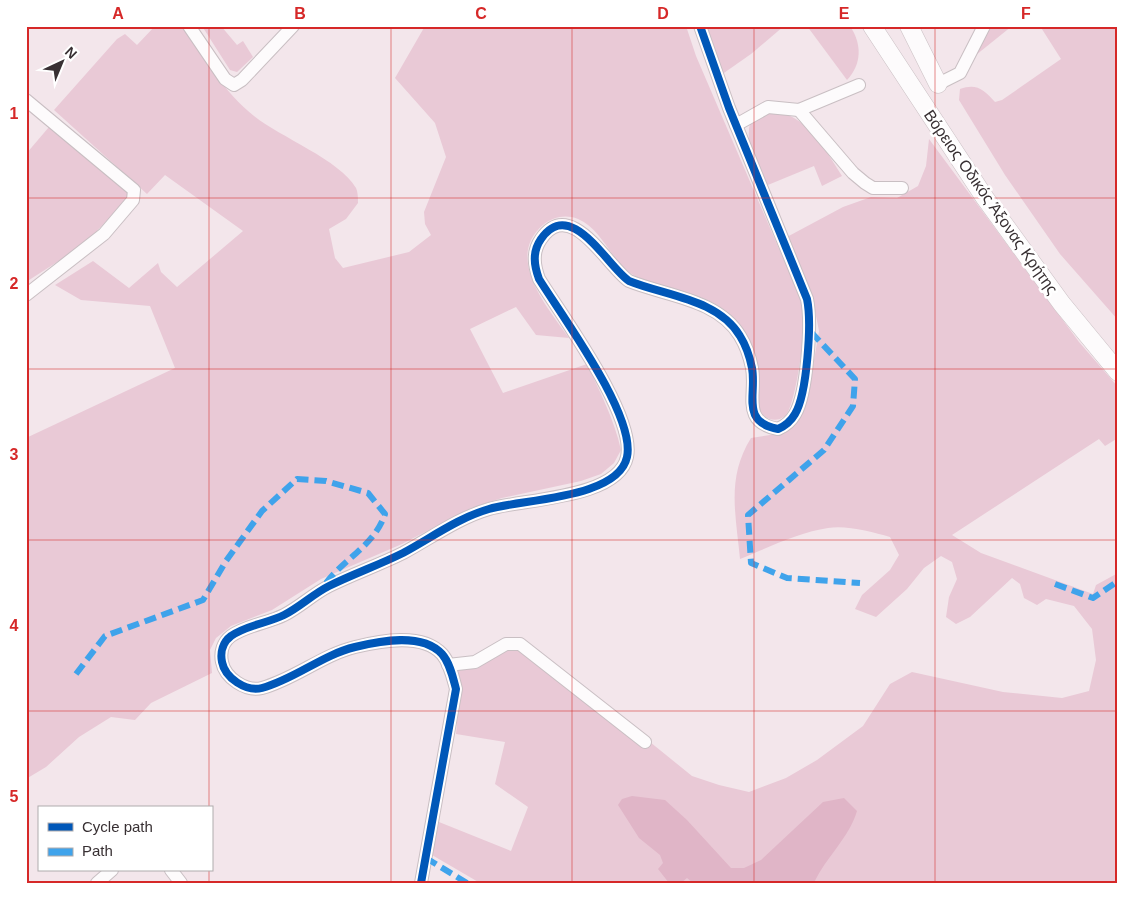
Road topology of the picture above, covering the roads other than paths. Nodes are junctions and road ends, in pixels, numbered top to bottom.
1 (189, 26) edge
2 (292, 26) edge
3 (700, 26) edge
4 (865, 26) edge
5 (872, 26) edge
6 (909, 26) edge
7 (984, 26) edge
8 (882, 43) junction
9 (938, 84) joint
10 (859, 85) dead end
11 (26, 100) edge
12 (799, 110) junction
13 (736, 125) junction
14 (902, 188) dead end
15 (26, 295) edge
16 (1118, 372) edge
17 (448, 665) junction
18 (645, 742) dead end
19 (110, 872) edge
20 (173, 872) edge
21 (97, 883) edge
22 (181, 883) edge
23 (421, 883) edge

1 - 2 street
3 - 13 street
4 - 8 highway
5 - 8 highway, Βόρειος Οδικός Άξονας Κρήτης
6 - 9 highway
7 - 9 street
8 - 16 highway, Βόρειος Οδικός Άξονας Κρήτης
10 - 12 street
11 - 15 street
12 - 13 street
12 - 14 street
13 - 17 street
17 - 18 street
17 - 23 street
19 - 21 street
20 - 22 street

